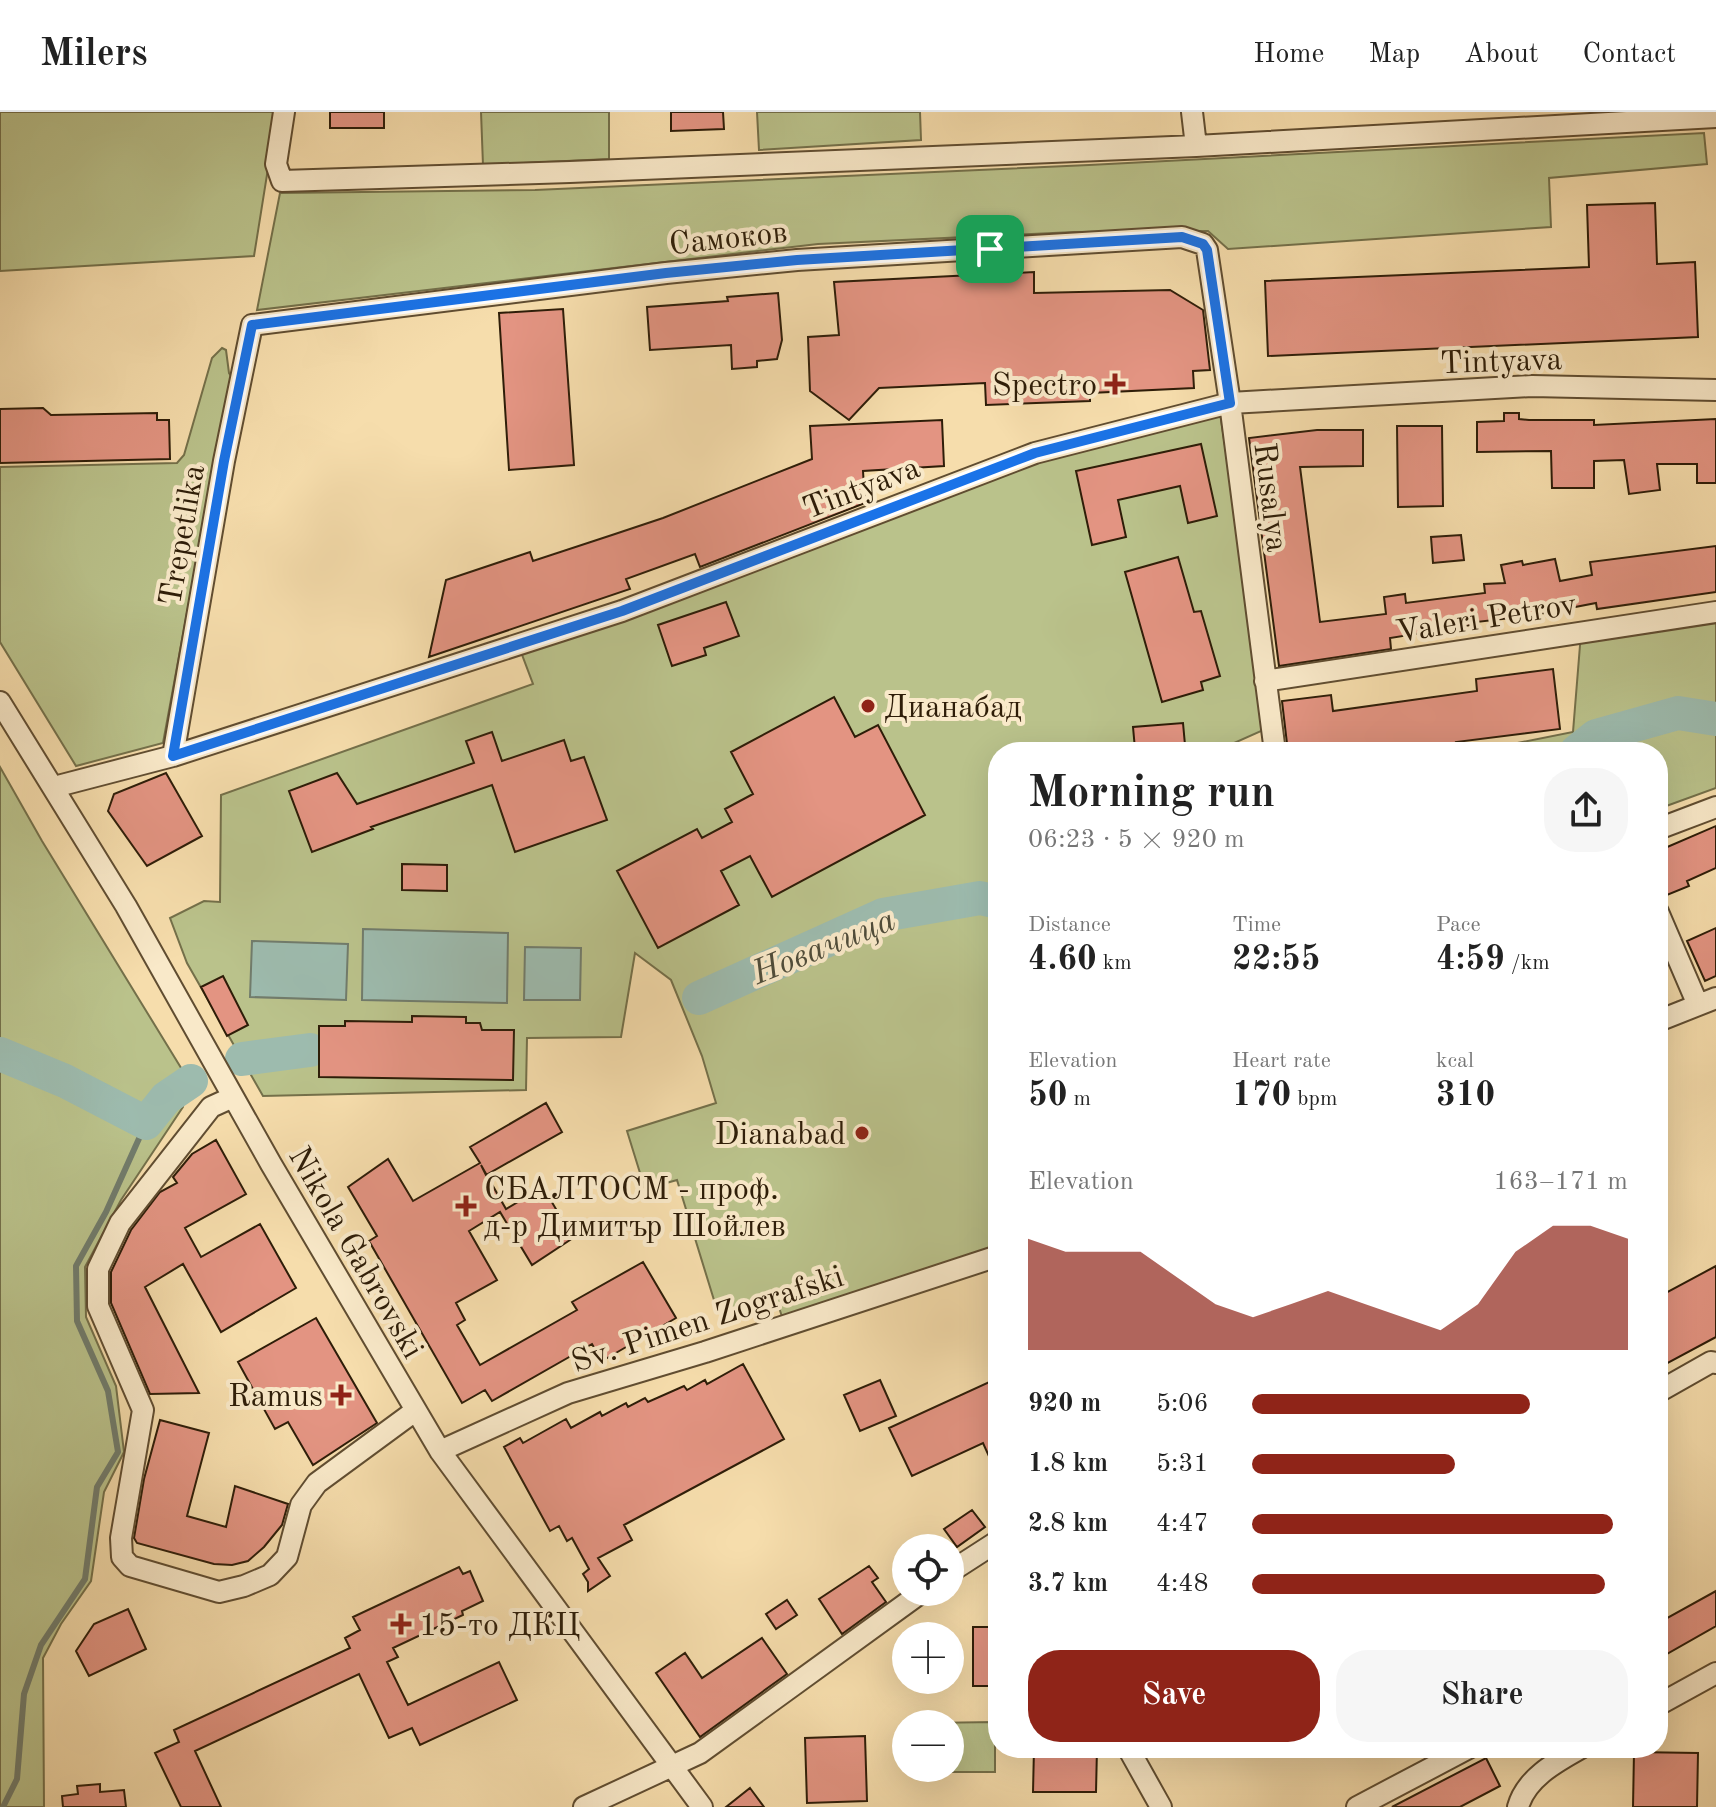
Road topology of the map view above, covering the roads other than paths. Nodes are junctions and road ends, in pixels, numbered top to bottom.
1 (284, 112) edge
2 (1192, 112) edge
3 (1716, 117) edge
4 (1196, 146) junction
5 (1207, 250) joint
6 (252, 325) joint
7 (1716, 390) edge
8 (1230, 403) junction
9 (1716, 612) edge
10 (1265, 681) junction
11 (0, 702) edge
12 (1274, 742) edge
13 (173, 756) junction
14 (54, 787) junction
15 (1716, 807) edge
16 (1668, 825) edge
17 (1668, 930) edge
18 (1707, 1001) edge
19 (1668, 1017) edge
20 (233, 1097) junction
21 (988, 1259) edge
22 (1716, 1363) edge
23 (1668, 1386) edge
24 (415, 1411) junction
25 (440, 1451) junction
26 (988, 1547) edge
27 (964, 1563) edge
28 (903, 1606) edge
29 (1716, 1673) edge
30 (1668, 1699) edge
31 (1134, 1758) edge
32 (1450, 1758) edge
33 (1563, 1758) edge
34 (672, 1766) junction
35 (584, 1807) edge
36 (702, 1807) edge
37 (1161, 1807) edge
38 (1357, 1807) edge
39 (1518, 1807) edge

1 - 4 street
2 - 4 street
3 - 4 street
5 - 6 street, Самоков
5 - 8 street, Rusalya
6 - 13 street, Trepetlika
7 - 8 street, Tintyava
8 - 10 street, Rusalya
8 - 13 street, Tintyava
9 - 10 street, Valeri Petrov
10 - 12 street, Rusalya
11 - 14 street, Nikola Gabrovski
13 - 14 street, Tintyava
14 - 20 street, Nikola Gabrovski
15 - 16 street
17 - 18 street
18 - 19 street
20 - 24 street, Nikola Gabrovski
20 - 24 street
21 - 25 street, Sv. Pimen Zografski
22 - 23 street
24 - 25 street, Nikola Gabrovski
25 - 34 street, Nikola Gabrovski
26 - 27 street
28 - 34 street
29 - 30 street
31 - 37 street
32 - 38 street
33 - 39 street
34 - 35 street
34 - 36 street, Nikola Gabrovski

